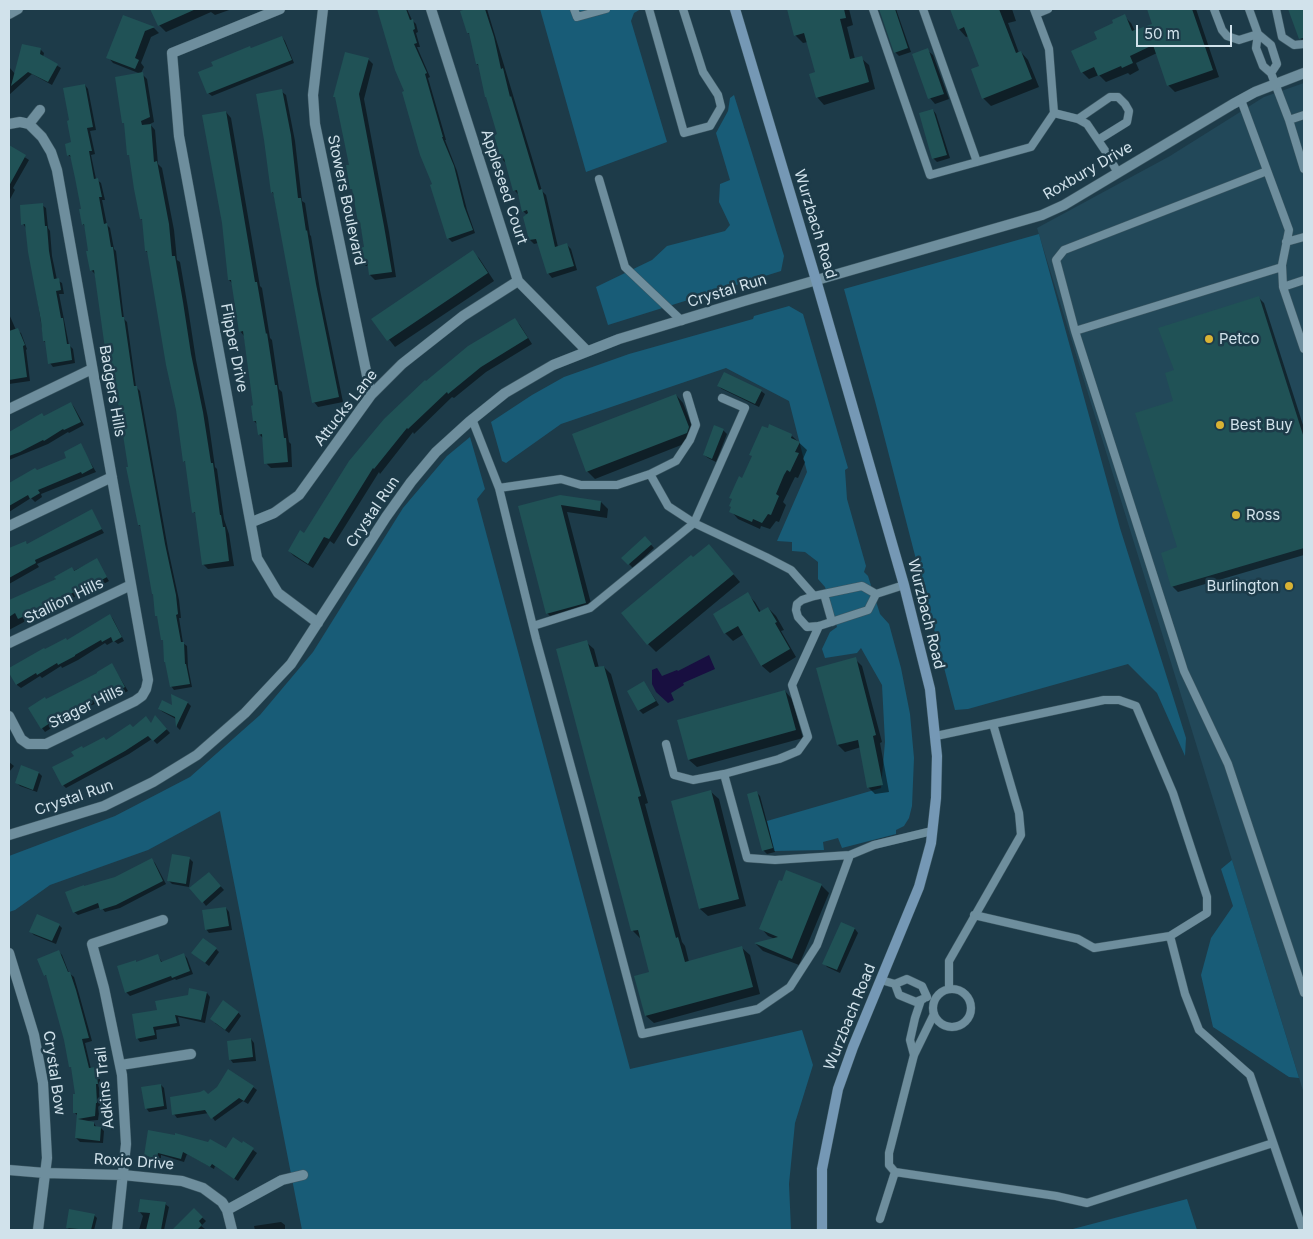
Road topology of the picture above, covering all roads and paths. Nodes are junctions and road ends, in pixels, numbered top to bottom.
1 (18, 9) edge
2 (280, 9) edge
3 (323, 9) edge
4 (431, 9) edge
5 (574, 9) edge
6 (606, 9) edge
7 (649, 9) edge
8 (683, 9) edge
9 (735, 9) edge
10 (873, 9) edge
11 (923, 9) edge
12 (1048, 9) edge
13 (1214, 9) edge
14 (1250, 9) edge
15 (1276, 9) edge
16 (1035, 11) edge
17 (9, 14) edge
18 (1258, 34) junction
19 (1304, 44) edge
20 (1271, 73) junction
21 (1304, 73) edge
22 (1275, 84) junction
23 (1241, 100) junction
24 (40, 110) dead end
25 (1054, 113) junction
26 (1304, 115) edge
27 (1078, 119) junction
28 (1289, 120) junction
29 (9, 124) edge
30 (29, 124) junction
31 (1098, 140) junction
32 (977, 162) junction
33 (1304, 169) edge
34 (1267, 171) junction
35 (1118, 173) junction
36 (599, 179) dead end
37 (1304, 237) edge
38 (1286, 242) junction
39 (1282, 267) junction
40 (816, 280) junction
41 (1304, 280) edge
42 (518, 281) junction
43 (1283, 287) junction
44 (1304, 319) edge
45 (682, 321) junction
46 (1295, 322) junction
47 (1075, 331) junction
48 (1304, 349) edge
49 (587, 351) junction
50 (92, 369) junction
51 (372, 395) junction
52 (687, 395) dead end
53 (722, 398) dead end
54 (9, 409) edge
55 (472, 419) junction
56 (650, 474) junction
57 (112, 477) junction
58 (499, 488) junction
59 (252, 522) junction
60 (694, 523) junction
61 (9, 526) edge
62 (132, 585) junction
63 (904, 585) junction
64 (824, 594) junction
65 (876, 594) junction
66 (814, 596) junction
67 (832, 622) junction
68 (318, 623) junction
69 (532, 626) junction
70 (818, 626) junction
71 (9, 644) edge
72 (146, 689) joint
73 (9, 716) edge
74 (993, 724) junction
75 (936, 736) junction
76 (666, 744) dead end
77 (724, 774) junction
78 (932, 831) junction
79 (9, 835) edge
80 (850, 854) junction
81 (974, 915) junction
82 (163, 920) dead end
83 (1170, 936) junction
84 (9, 953) edge
85 (881, 980) junction
86 (895, 984) junction
87 (949, 989) junction
88 (1304, 993) edge
89 (928, 999) junction
90 (934, 1014) junction
91 (191, 1054) dead end
92 (914, 1055) junction
93 (121, 1065) junction
94 (1273, 1143) junction
95 (9, 1170) edge
96 (895, 1172) junction
97 (45, 1173) junction
98 (123, 1175) junction
99 (303, 1175) dead end
100 (227, 1210) junction
101 (880, 1219) dead end
102 (38, 1230) edge
103 (116, 1230) edge
104 (232, 1230) edge
105 (822, 1230) edge
106 (1303, 1230) edge

1 - 17 street
2 - 59 street, Flipper Drive
3 - 51 street, Stowers Boulevard
4 - 42 street, Appleseed Court
5 - 6 lane
7 - 8 lane
9 - 40 main road, Wurzbach Road
10 - 32 lane
11 - 32 lane
12 - 16 lane
13 - 18 lane
14 - 18 lane
15 - 19 lane
16 - 25 lane
18 - 20 lane
18 - 20 lane
20 - 22 lane
21 - 22 street, Roxbury Drive
22 - 23 street, Roxbury Drive
22 - 28 lane
23 - 34 lane
23 - 35 street, Roxbury Drive
24 - 30 street
25 - 27 lane
25 - 32 lane
26 - 28 lane
27 - 31 lane
27 - 31 lane
28 - 33 lane
29 - 30 street
30 - 50 street, Badgers Hills
31 - 35 lane
34 - 38 lane
34 - 47 lane
35 - 40 street, Roxbury Drive
36 - 45 lane
37 - 38 lane
38 - 39 lane
39 - 43 lane
39 - 47 lane
40 - 45 street, Crystal Run
40 - 63 main road, Wurzbach Road
41 - 43 lane
42 - 49 street, Appleseed Court
42 - 51 street, Attucks Lane
43 - 46 lane
44 - 46 lane
45 - 49 street, Crystal Run
46 - 48 lane
47 - 88 lane
49 - 55 street, Crystal Run
50 - 54 street
50 - 57 street, Badgers Hills
51 - 59 street, Attucks Lane
52 - 56 lane
53 - 60 lane
55 - 58 lane
55 - 68 street, Crystal Run
56 - 58 lane
56 - 60 lane
57 - 61 street
57 - 62 street, Badgers Hills
58 - 69 lane
59 - 68 street, Flipper Drive
60 - 66 lane
60 - 69 lane
62 - 71 street, Stallion Hills
62 - 72 street, Badgers Hills
63 - 65 lane
63 - 75 main road, Wurzbach Road
64 - 65 lane
64 - 66 lane
64 - 67 lane
65 - 67 lane
66 - 70 lane
67 - 70 lane
68 - 79 street, Crystal Run
69 - 80 lane
70 - 77 lane
72 - 73 street, Stager Hills
74 - 75 lane
74 - 81 lane
74 - 83 lane
75 - 78 main road, Wurzbach Road
76 - 77 lane
77 - 80 lane
78 - 80 lane
78 - 85 main road, Wurzbach Road
81 - 83 lane
81 - 87 lane
82 - 93 street, Adkins Trail
83 - 94 lane
84 - 97 street, Crystal Bow
85 - 86 lane
85 - 105 main road, Wurzbach Road
86 - 89 lane
86 - 89 lane
87 - 89 lane
87 - 90 lane
89 - 90 lane
89 - 92 lane
90 - 92 lane
91 - 93 street
92 - 96 lane
93 - 98 street, Adkins Trail
94 - 96 lane
94 - 106 lane
95 - 97 street, Roxio Drive
96 - 101 lane
97 - 98 street, Roxio Drive
97 - 102 street, Crystal Bow
98 - 100 street, Roxio Drive
98 - 103 street, Adkins Trail
99 - 100 street
100 - 104 street

